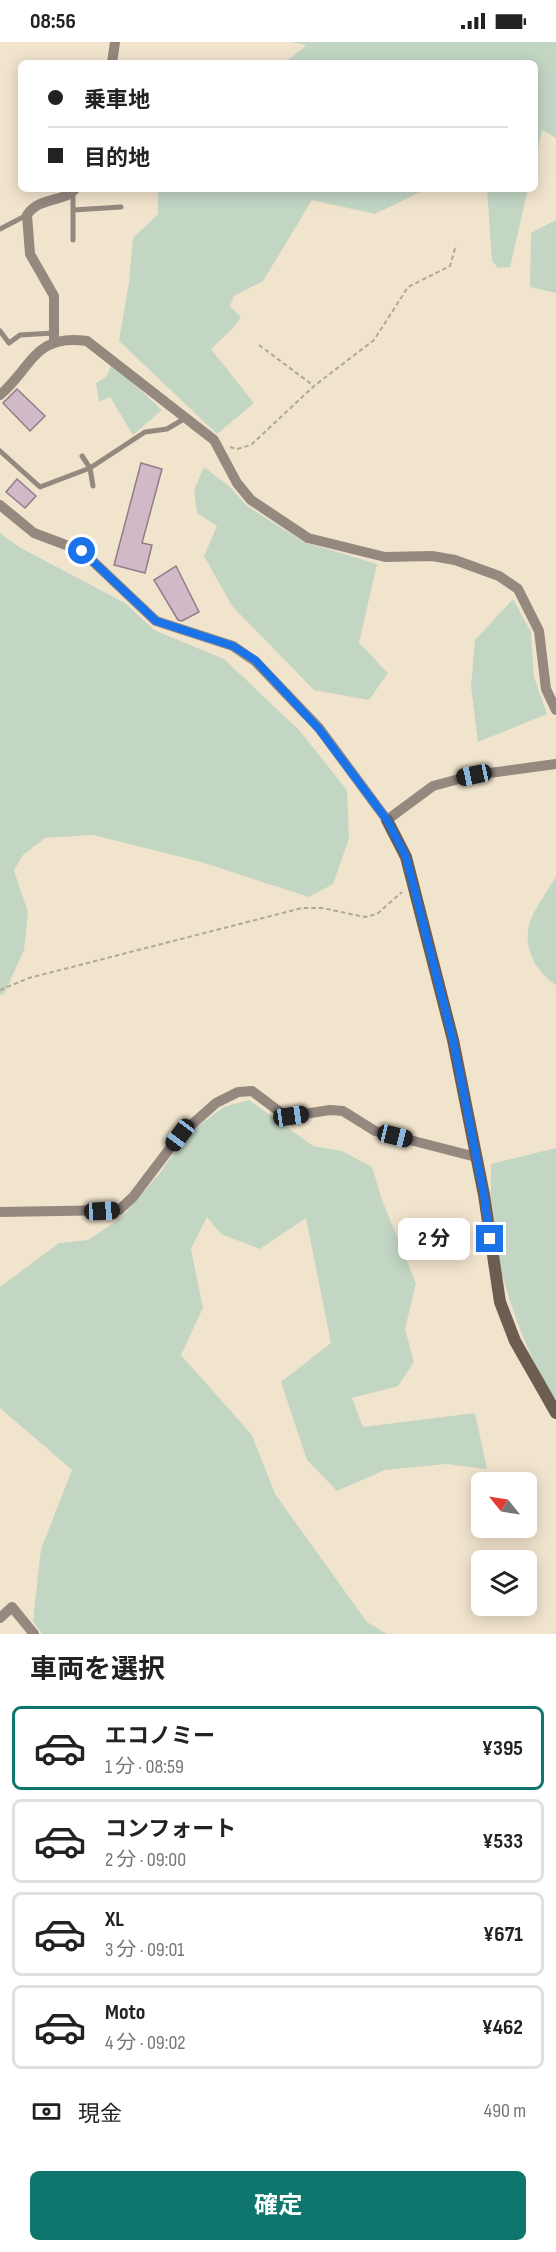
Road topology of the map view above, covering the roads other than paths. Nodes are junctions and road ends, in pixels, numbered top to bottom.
1 (115, 42) edge
2 (112, 60) edge
3 (71, 192) edge
4 (74, 192) edge
5 (121, 207) dead end
6 (73, 210) junction
7 (27, 215) junction
8 (0, 229) edge
9 (73, 240) dead end
10 (0, 331) edge
11 (54, 337) junction
12 (0, 395) edge
13 (184, 419) junction
14 (0, 451) edge
15 (82, 456) dead end
16 (90, 468) junction
17 (93, 486) dead end
18 (0, 505) edge
19 (556, 710) edge
20 (556, 764) edge
21 (387, 820) junction
22 (476, 1157) junction
23 (0, 1212) edge
24 (556, 1413) edge
25 (0, 1618) edge
26 (34, 1634) edge

1 - 2 street
3 - 7 street
4 - 6 lane
5 - 6 lane
6 - 9 lane
7 - 8 lane
7 - 11 street
10 - 11 lane
11 - 12 street
11 - 13 street
13 - 16 lane
13 - 19 street
14 - 16 lane
15 - 16 lane
16 - 17 lane
18 - 21 street
20 - 21 street
21 - 22 street
22 - 23 street
22 - 24 street
25 - 26 street

